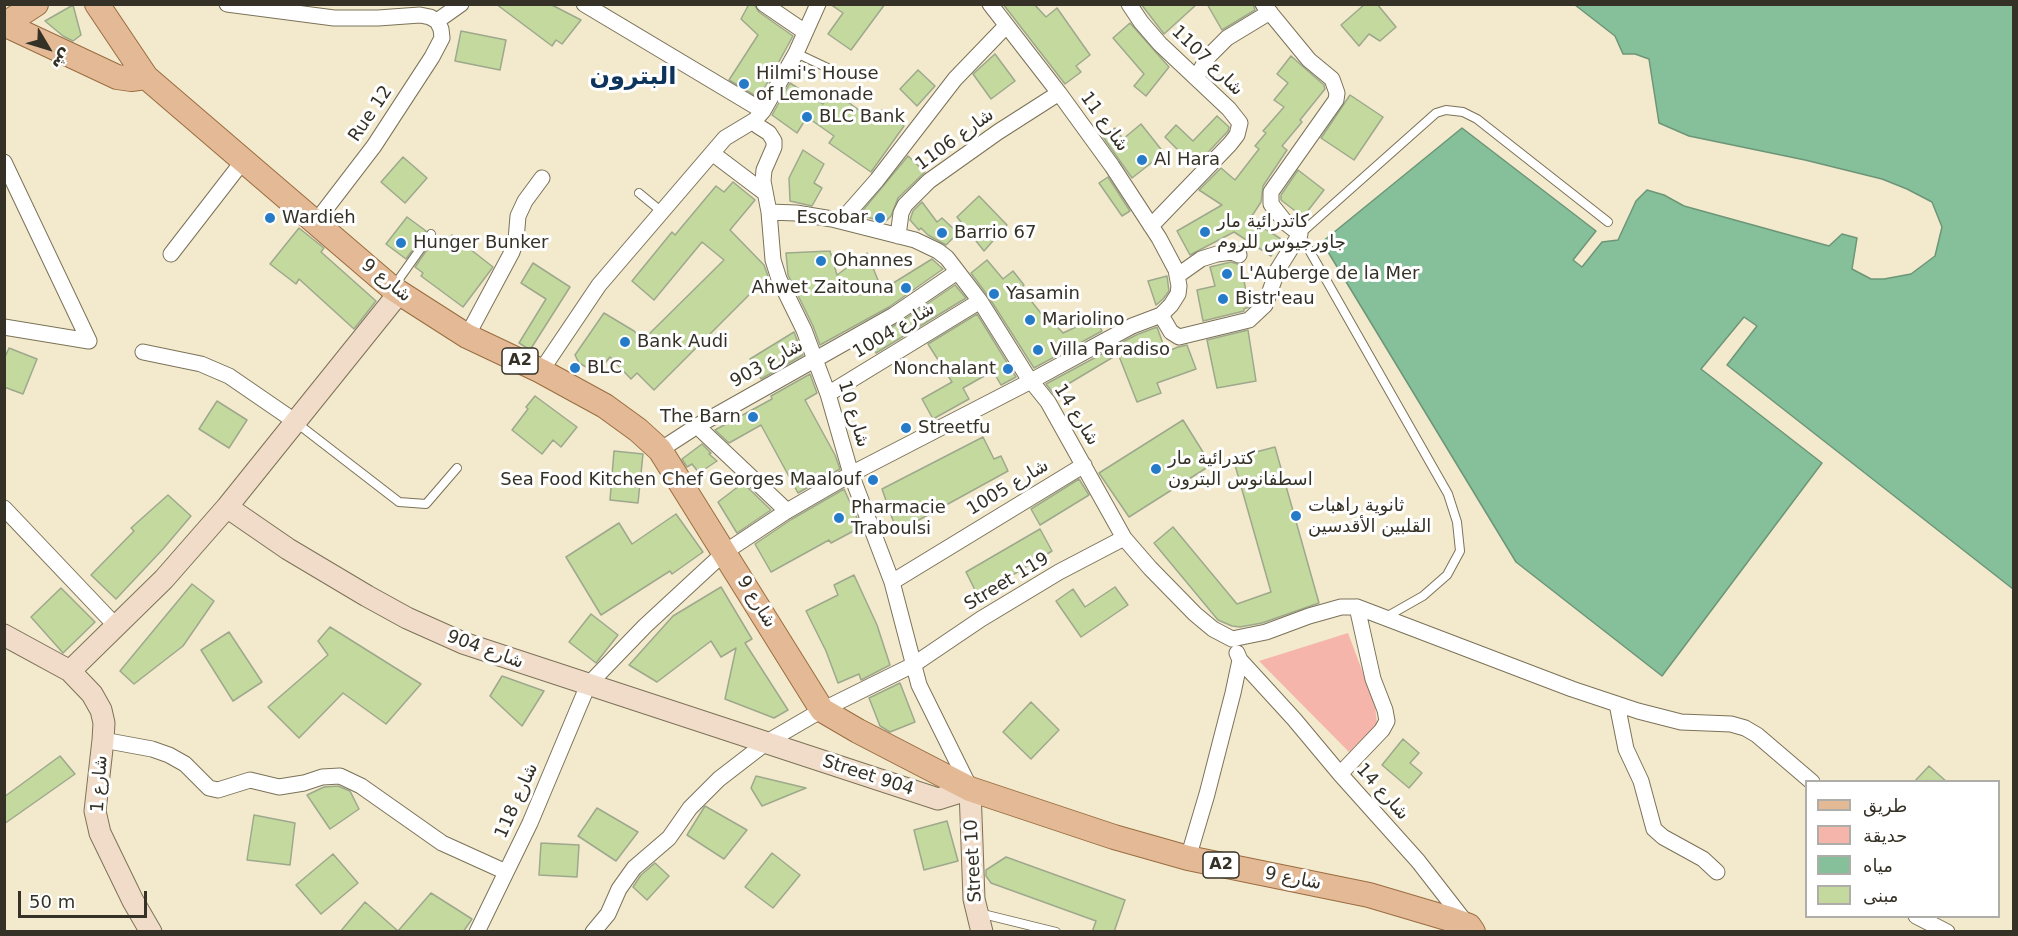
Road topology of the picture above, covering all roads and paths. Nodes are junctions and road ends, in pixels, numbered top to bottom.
1 (36, 4) edge
2 (97, 4) edge
3 (227, 4) edge
4 (461, 4) edge
5 (584, 4) edge
6 (764, 4) edge
7 (818, 4) edge
8 (990, 4) edge
9 (1129, 4) edge
10 (250, 6) edge
11 (1267, 8) edge
12 (437, 21) junction
13 (5, 25) edge
14 (1006, 26) junction
15 (805, 32) junction
16 (796, 53) junction
17 (832, 70) dead end
18 (146, 77) junction
19 (1196, 78) junction
20 (1059, 93) junction
21 (759, 116) junction
22 (712, 153) junction
23 (243, 161) junction
24 (4, 162) edge
25 (542, 178) dead end
26 (639, 193) dead end
27 (765, 193) junction
28 (662, 212) junction
29 (769, 212) junction
30 (841, 221) junction
31 (1608, 222) dead end
32 (315, 223) junction
33 (1151, 226) junction
34 (431, 234) dead end
35 (1300, 234) junction
36 (898, 236) junction
37 (171, 254) dead end
38 (1239, 255) dead end
39 (957, 272) junction
40 (1176, 273) junction
41 (396, 291) junction
42 (980, 301) junction
43 (1161, 315) junction
44 (4, 327) edge
45 (466, 336) junction
46 (143, 352) dead end
47 (815, 360) junction
48 (541, 370) junction
49 (1031, 381) junction
50 (828, 394) junction
51 (296, 422) junction
52 (696, 426) junction
53 (660, 450) junction
54 (1084, 465) junction
55 (456, 468) dead end
56 (851, 474) junction
57 (227, 507) junction
58 (4, 508) edge
59 (787, 511) junction
60 (1124, 538) junction
61 (725, 552) junction
62 (892, 582) junction
63 (1357, 607) junction
64 (1386, 617) junction
65 (117, 627) junction
66 (4, 635) edge
67 (1232, 639) junction
68 (1240, 660) junction
69 (913, 664) junction
70 (70, 671) junction
71 (588, 684) junction
72 (1617, 704) junction
73 (822, 710) junction
74 (103, 740) junction
75 (767, 742) junction
76 (1340, 774) junction
77 (1814, 780) edge
78 (970, 789) junction
79 (1188, 858) junction
80 (1717, 872) dead end
81 (506, 873) junction
82 (1920, 918) edge
83 (980, 922) edge
84 (1471, 929) edge
85 (151, 932) edge
86 (477, 932) edge
87 (593, 932) edge
88 (1056, 932) edge
89 (1947, 932) edge

1 - 13 main road
2 - 18 main road, شارع 9 / A2
3 - 10 street
4 - 12 street
5 - 21 street, شارع 10
6 - 15 street
7 - 15 street
8 - 14 street, شارع 11
9 - 19 street, شارع 1107
10 - 12 street
11 - 19 street
11 - 35 street
12 - 32 street, Rue 12
13 - 18 main road
14 - 20 street, شارع 11
14 - 30 street
15 - 16 street
16 - 17 lane
16 - 21 street
18 - 23 main road, شارع 9 / A2
19 - 33 street, شارع 1107
20 - 33 street, شارع 11
20 - 36 street, شارع 1106
21 - 22 street
21 - 27 street, شارع 10
22 - 27 street
22 - 28 street
23 - 32 main road, شارع 9 / A2
23 - 37 street
24 - 44 street
25 - 45 street
26 - 28 lane
27 - 29 street, شارع 10
28 - 48 street
29 - 30 street, شارع 14
29 - 47 street, شارع 10
30 - 36 street, شارع 14
31 - 35 lane
32 - 41 main road, شارع 9 / A2
33 - 40 street, شارع 11
34 - 41 lane
35 - 43 street
35 - 64 lane
36 - 39 street, شارع 14
38 - 40 street
39 - 42 street, شارع 14
39 - 47 street, شارع 903
40 - 43 street
41 - 45 main road, شارع 9 / A2
41 - 51 main road
42 - 49 street, شارع 14
42 - 50 street, شارع 1004
43 - 49 street
45 - 48 main road, شارع 9 / A2
46 - 51 street
47 - 50 street, شارع 10
47 - 52 street, شارع 903
48 - 53 main road, شارع 9 / A2
49 - 54 street, شارع 14
49 - 56 street
50 - 56 street, شارع 10
51 - 55 lane
51 - 57 main road
52 - 53 street, شارع 903
52 - 59 street
53 - 61 main road, شارع 9 / A2
54 - 60 street, شارع 14
54 - 62 street, شارع 1005
56 - 59 street
56 - 62 street, شارع 10
57 - 65 main road
57 - 71 main road, شارع 904
58 - 65 street
59 - 61 street
60 - 67 street, شارع 14
60 - 69 street, Street 119
61 - 71 street
61 - 73 main road, شارع 9 / A2
62 - 69 street, شارع 10
63 - 64 street
63 - 67 street
63 - 76 street
64 - 72 street
65 - 70 main road
66 - 70 main road, شارع 1
67 - 68 street
68 - 76 street, شارع 14
68 - 79 street
69 - 73 street, Street 119
69 - 78 street, شارع 10
70 - 74 main road, شارع 1
71 - 75 main road, شارع 904
71 - 81 street, شارع 118
72 - 77 street
72 - 80 street
73 - 75 street, Street 119
73 - 78 main road, شارع 9 / A2
74 - 81 street
74 - 85 main road, شارع 1
75 - 78 main road, Street 904
75 - 87 street, Street 119
76 - 84 street, شارع 14
78 - 79 main road, شارع 9 / A2
78 - 83 main road, Street 10
79 - 84 main road, شارع 9 / A2
81 - 86 street, شارع 118
82 - 89 street
83 - 88 lane

